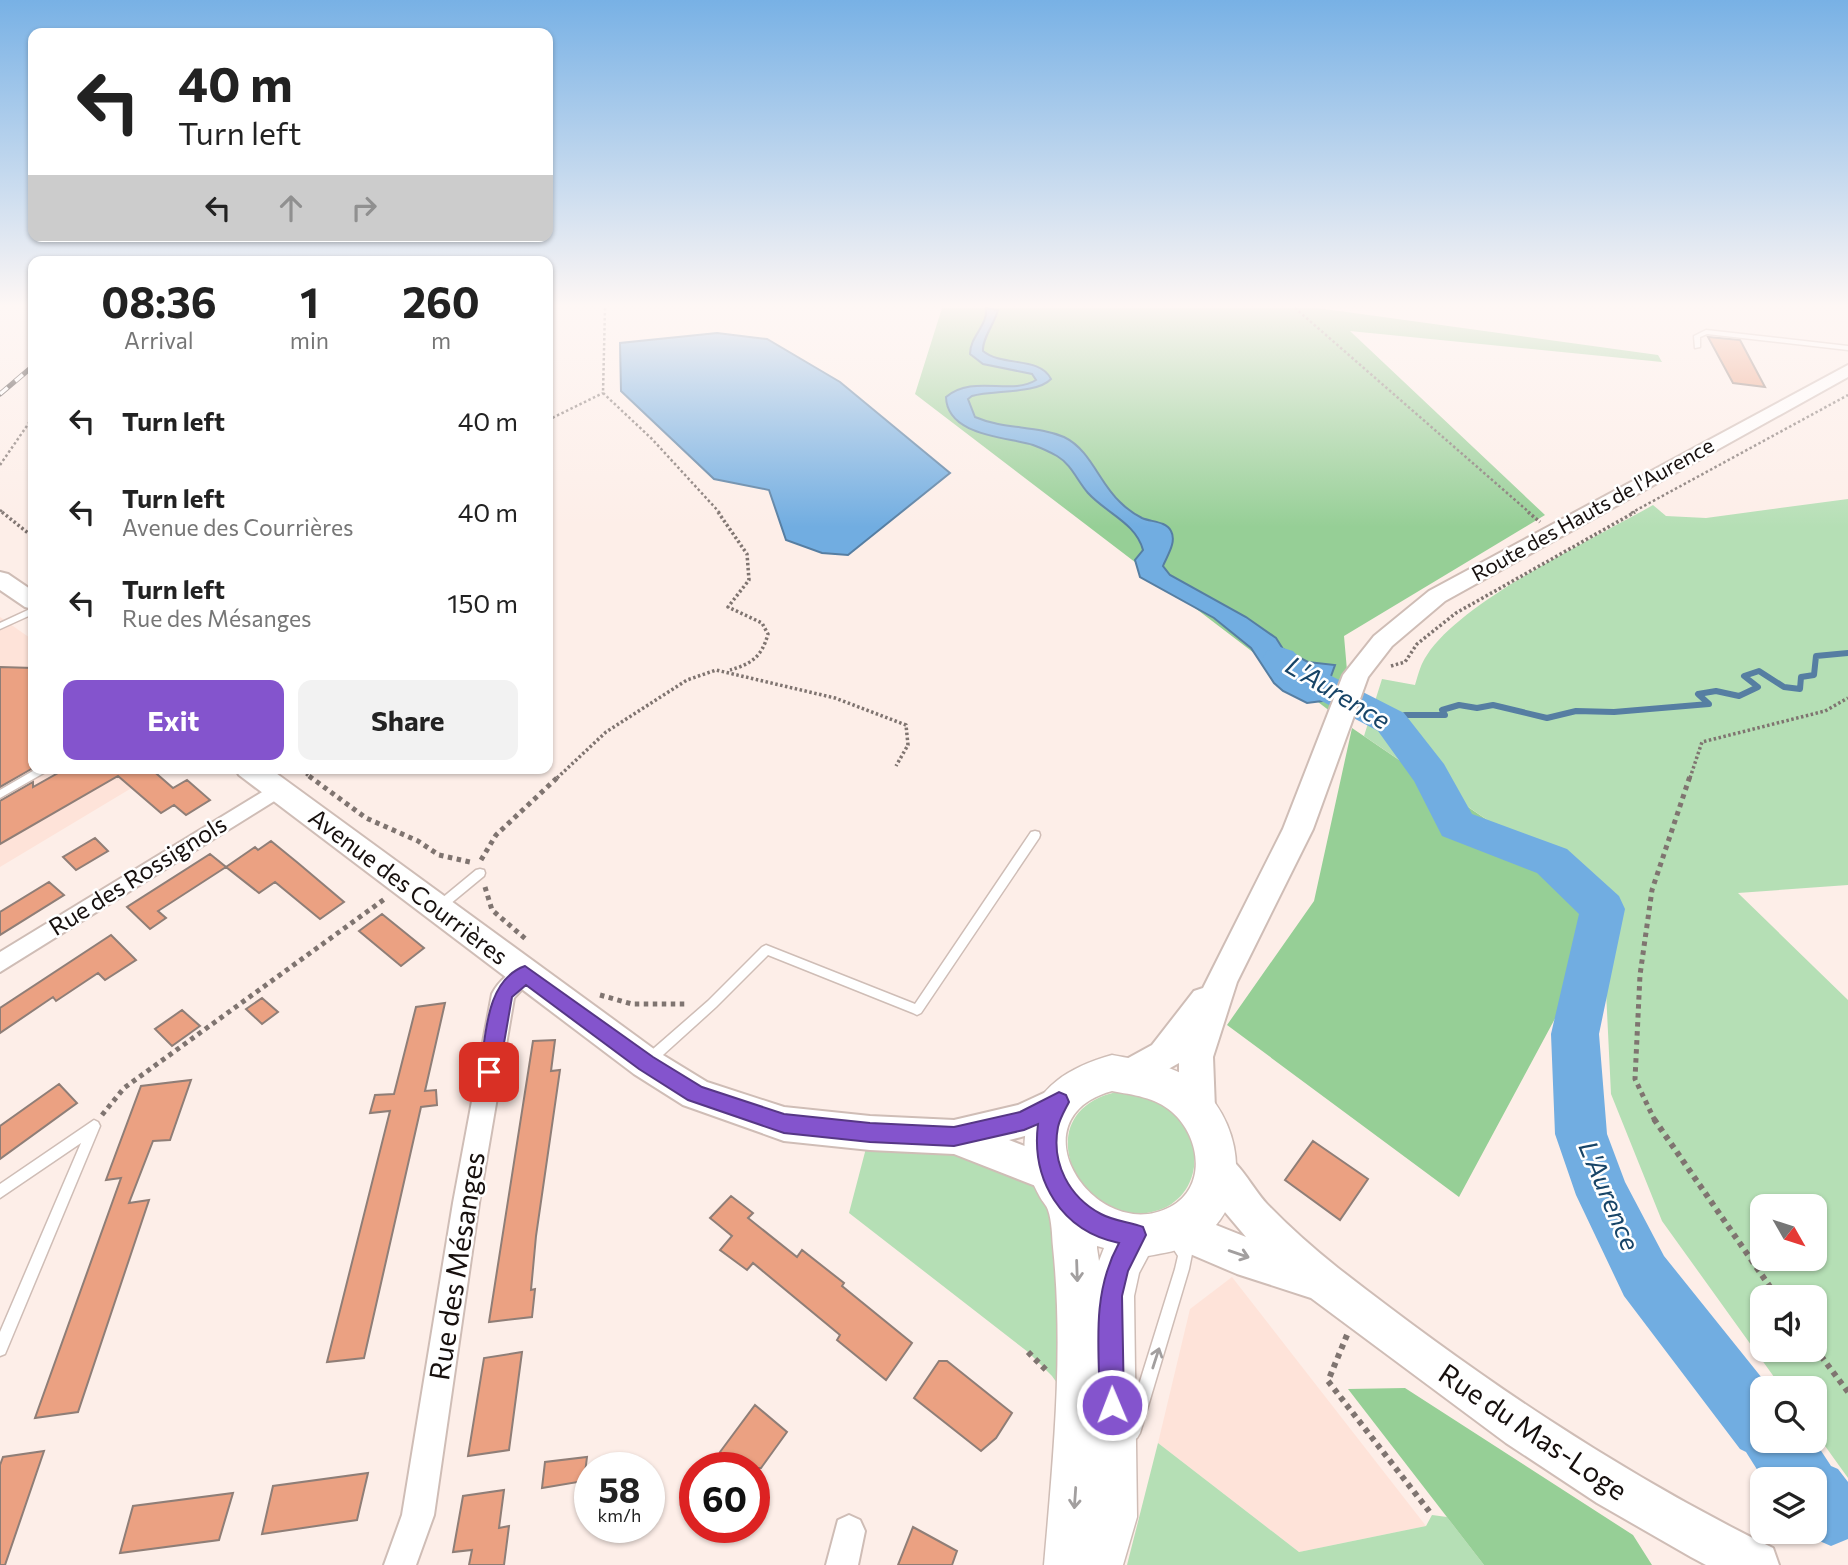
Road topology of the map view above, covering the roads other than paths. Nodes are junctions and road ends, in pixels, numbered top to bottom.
1 (1828, 381) edge
2 (0, 579) edge
3 (28, 599) edge
4 (28, 613) edge
5 (0, 626) edge
6 (35, 774) edge
7 (270, 774) edge
8 (287, 779) edge
9 (0, 793) edge
10 (1035, 835) dead end
11 (480, 873) road end
12 (437, 908) junction
13 (529, 960) junction
14 (0, 962) edge
15 (1221, 982) junction
16 (646, 1063) junction
17 (1133, 1073) junction
18 (1059, 1102) junction
19 (1197, 1109) junction
20 (954, 1137) junction
21 (1218, 1169) junction
22 (1060, 1189) junction
23 (0, 1192) edge
24 (1160, 1232) junction
25 (1321, 1281) junction
26 (0, 1349) edge
27 (1114, 1467) junction
28 (849, 1531) dead end
29 (400, 1565) edge
30 (842, 1565) edge
31 (1070, 1565) edge
32 (1097, 1565) edge
33 (1756, 1565) edge

1 - 15 main road, Route des Hauts de l'Aurence
2 - 3 main road
4 - 5 lane
6 - 9 lane
7 - 8 main road, Avenue des Courrières
8 - 12 main road, Avenue des Courrières
8 - 14 street, Rue des Rossignols
10 - 16 lane
11 - 12 lane
12 - 13 main road, Avenue des Courrières
13 - 16 main road, Avenue des Courrières
13 - 29 street, Rue des Mésanges
15 - 17 main road
15 - 19 main road
16 - 20 main road, Avenue des Courrières
17 - 18 main road
17 - 19 main road
18 - 20 main road, Avenue des Courrières
18 - 22 main road
19 - 21 main road
20 - 22 main road, Avenue des Courrières
21 - 24 main road
21 - 25 main road, Rue du Mas-Loge
22 - 24 main road
22 -> 31 main road
23 - 26 lane
24 -> 25 main road, Rue du Mas-Loge
24 - 27 main road
27 -> 24 lane
25 - 33 main road, Rue du Mas-Loge
27 - 32 main road
28 - 30 street

